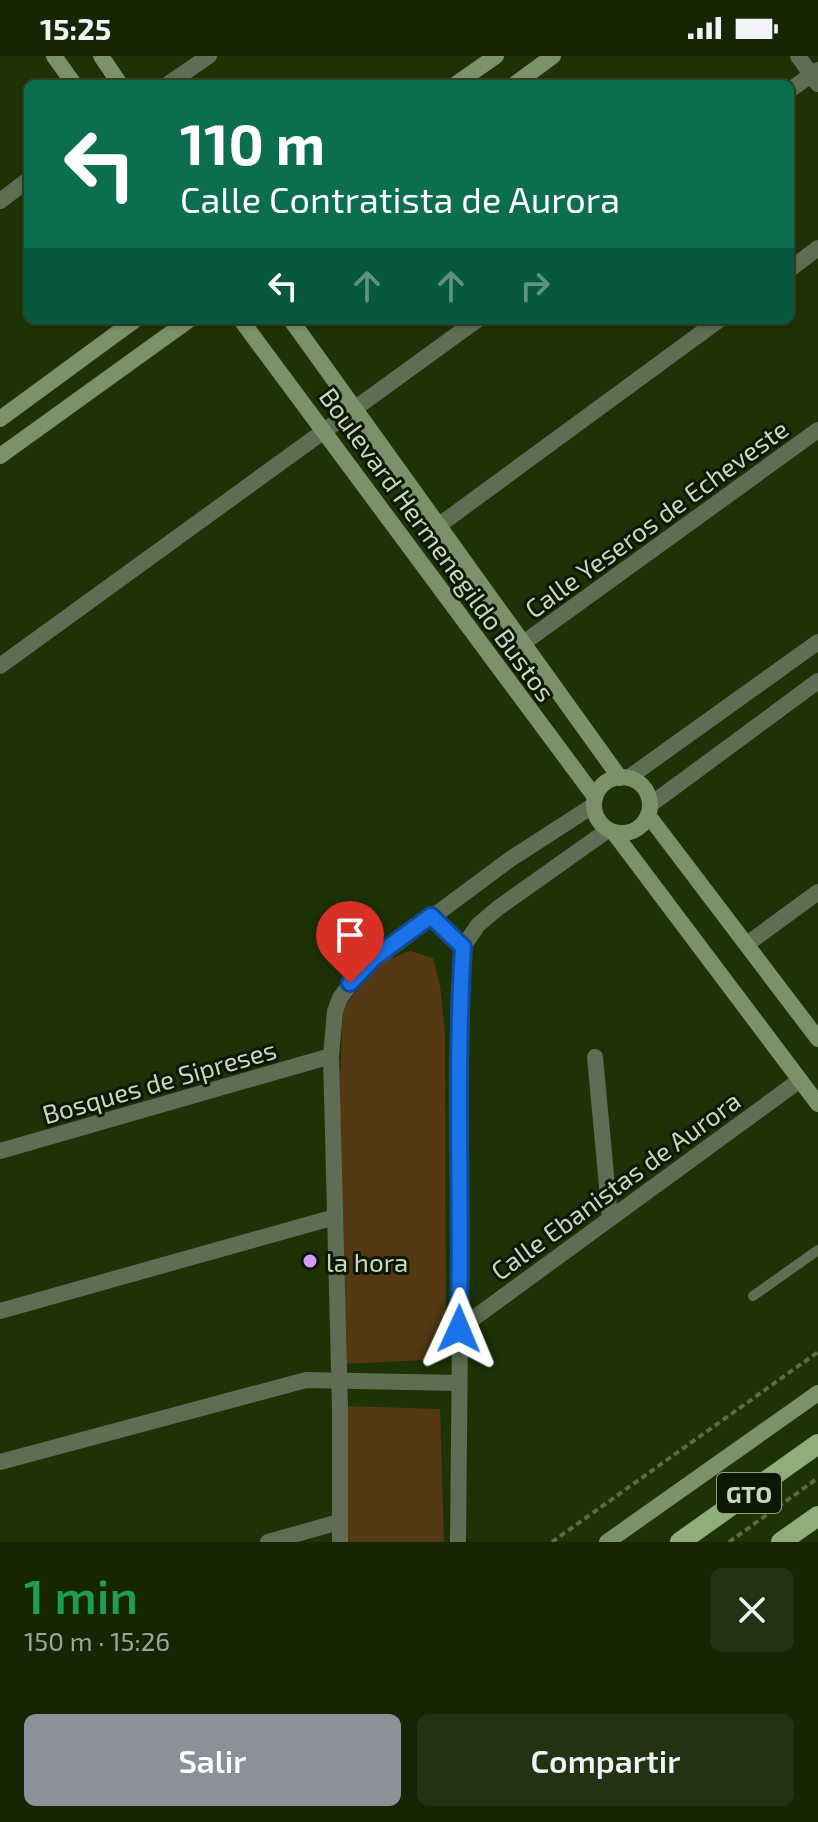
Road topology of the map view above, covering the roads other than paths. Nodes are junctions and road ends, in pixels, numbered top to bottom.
1 (54, 56) edge
2 (101, 56) edge
3 (209, 56) edge
4 (496, 56) edge
5 (553, 56) edge
6 (798, 56) edge
7 (816, 76) edge
8 (71, 80) edge
9 (117, 80) edge
10 (174, 80) edge
11 (462, 80) edge
12 (520, 80) edge
13 (794, 88) edge
14 (24, 183) edge
15 (0, 201) edge
16 (818, 248) edge
17 (794, 266) edge
18 (130, 324) edge
19 (183, 324) edge
20 (244, 324) edge
21 (294, 324) edge
22 (472, 324) edge
23 (714, 324) edge
24 (355, 409) junction
25 (0, 419) edge
26 (325, 430) junction
27 (818, 430) edge
28 (0, 456) edge
29 (438, 526) junction
30 (818, 642) edge
31 (522, 644) junction
32 (0, 666) edge
33 (818, 681) edge
34 (624, 778) junction
35 (594, 801) junction
36 (649, 810) junction
37 (611, 832) junction
38 (818, 892) edge
39 (431, 916) junction
40 (747, 944) junction
41 (463, 947) junction
42 (818, 1039) edge
43 (331, 1056) junction
44 (595, 1057) dead end
45 (800, 1080) junction
46 (818, 1104) edge
47 (0, 1151) edge
48 (335, 1217) junction
49 (610, 1218) junction
50 (818, 1250) edge
51 (753, 1296) dead end
52 (0, 1311) edge
53 (459, 1329) junction
54 (340, 1381) junction
55 (459, 1383) junction
56 (818, 1393) edge
57 (818, 1444) edge
58 (0, 1462) edge
59 (818, 1516) edge
60 (339, 1522) junction
61 (268, 1542) edge
62 (340, 1542) edge
63 (458, 1542) edge
64 (607, 1542) edge
65 (680, 1542) edge
66 (781, 1542) edge

1 - 8 street
2 - 9 street
3 - 10 street
4 - 11 street
5 - 12 street
6 - 7 street
7 - 13 street
14 - 15 street
16 - 17 street
18 - 25 street
19 - 28 street
20 - 26 street, Boulevard Hermenegildo Bustos
21 - 24 street, Boulevard Hermenegildo Bustos
22 - 24 street
23 - 29 street
24 - 26 street
24 - 29 street, Boulevard Hermenegildo Bustos
26 - 32 street
26 - 35 street, Boulevard Hermenegildo Bustos
27 - 31 street, Calle Yeseros de Echeveste
29 - 31 street, Boulevard Hermenegildo Bustos
30 - 34 street
31 - 34 street, Boulevard Hermenegildo Bustos
33 - 36 street
34 - 35 street
34 - 36 street
35 - 37 street
35 - 39 street
36 - 37 street
36 - 40 street
37 - 41 street
37 - 45 street
38 - 40 street
39 - 41 street
39 - 43 street
40 - 42 street
41 - 53 street
43 - 47 street, Bosques de Sipreses
43 - 48 street
44 - 49 street
45 - 46 street
45 - 49 street, Calle Ebanistas de Aurora
48 - 52 street
48 - 54 street
49 - 53 street, Calle Ebanistas de Aurora
50 - 51 lane
53 - 55 street
54 - 55 street
54 - 58 street
54 - 60 street
55 - 63 street
56 - 64 street
57 - 65 main road, GTO
59 - 66 main road, GTO
60 - 61 street
60 - 62 street

